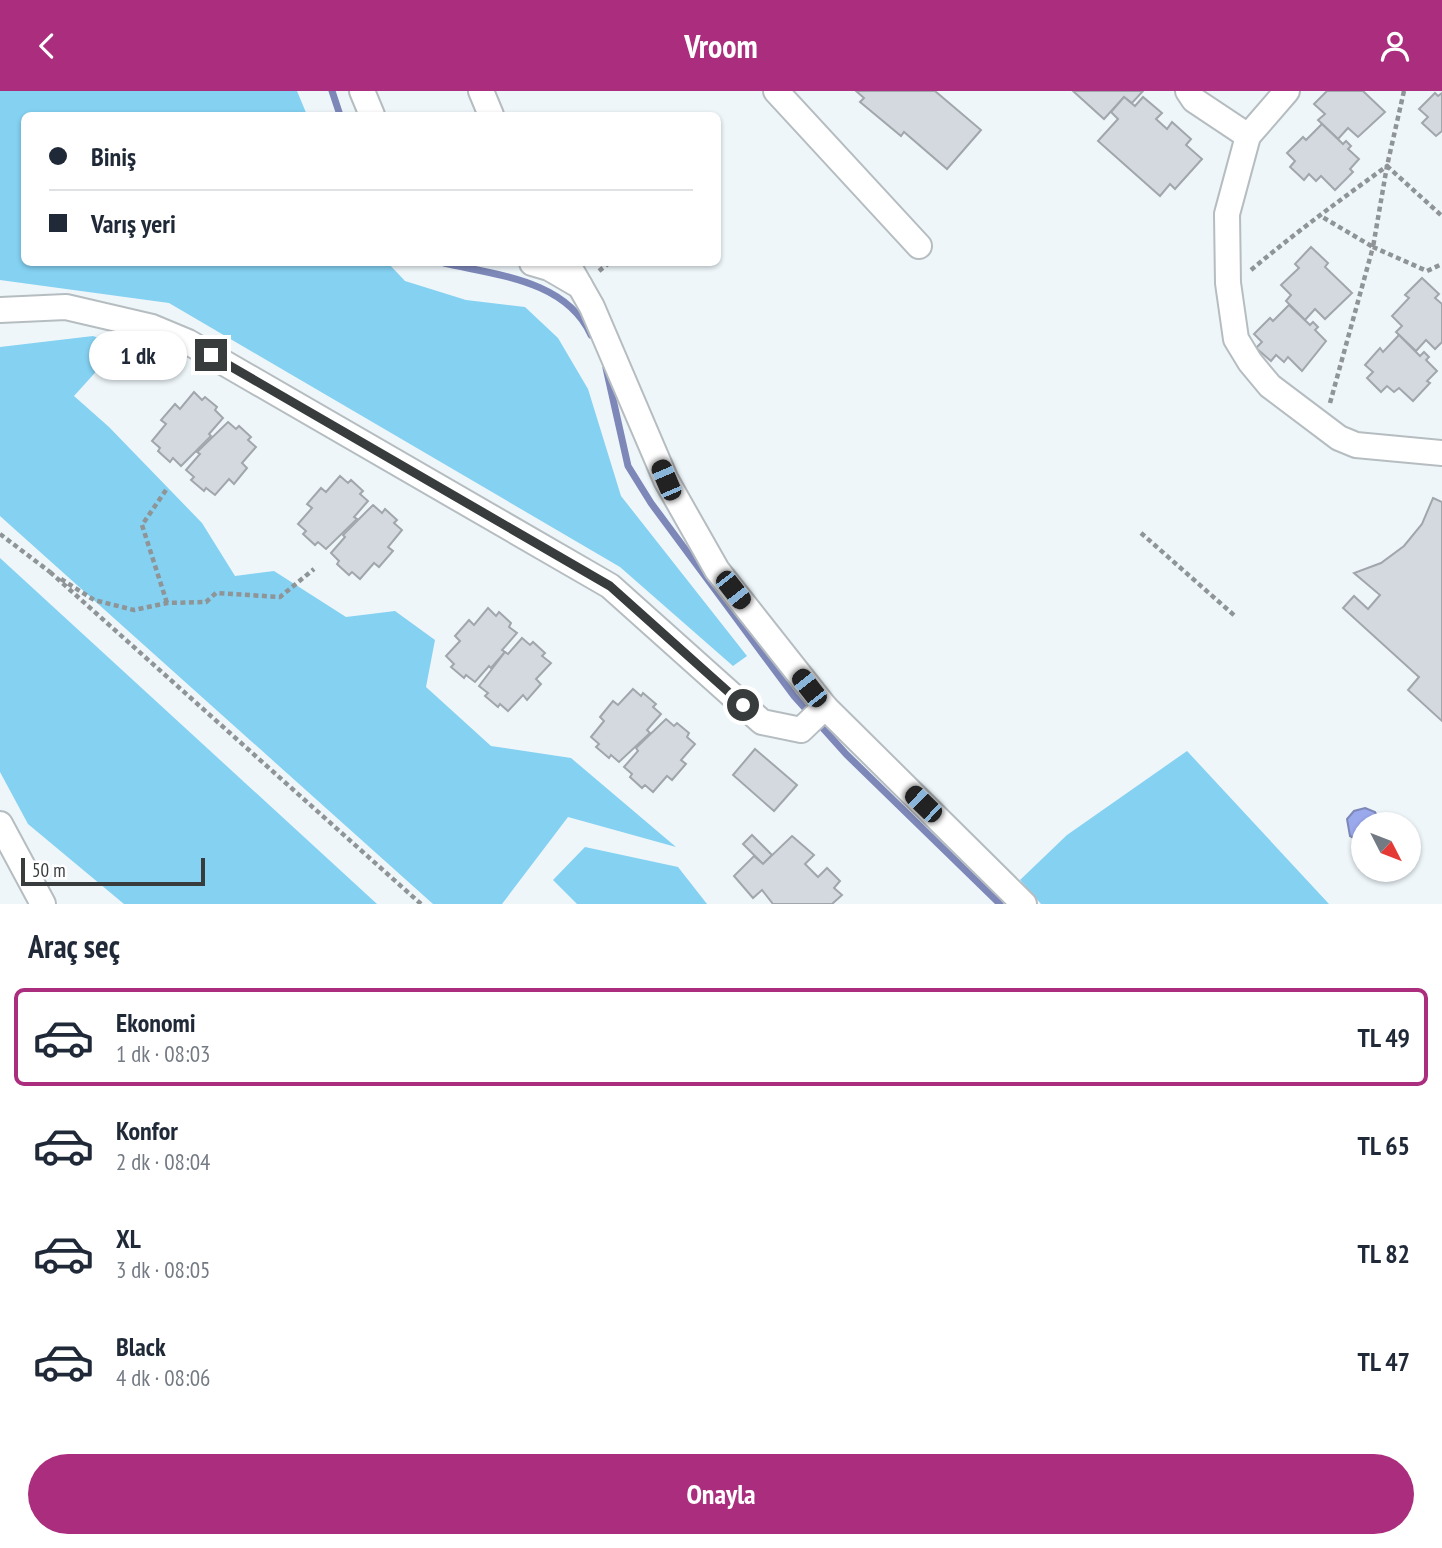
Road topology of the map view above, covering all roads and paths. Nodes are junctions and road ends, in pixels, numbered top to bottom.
1 (362, 91) edge
2 (481, 91) edge
3 (776, 91) edge
4 (1188, 91) edge
5 (1287, 91) edge
6 (1404, 91) edge
7 (371, 112) edge
8 (490, 112) edge
9 (1248, 137) junction
10 (1387, 166) junction
11 (1319, 215) junction
12 (1442, 216) edge
13 (919, 246) dead end
14 (1373, 247) junction
15 (1442, 264) edge
16 (542, 266) edge
17 (569, 266) edge
18 (581, 287) junction
19 (1228, 289) junction
20 (0, 310) edge
21 (1323, 428) junction
22 (1442, 453) edge
23 (166, 490) dead end
24 (1140, 533) dead end
25 (0, 534) edge
26 (314, 569) dead end
27 (50, 572) junction
28 (167, 603) junction
29 (1235, 617) dead end
30 (815, 716) junction
31 (0, 824) edge
32 (43, 904) edge
33 (421, 904) edge
34 (1024, 904) edge

1 - 7 street
2 - 8 street
3 - 13 street
4 - 9 street
5 - 9 street
6 - 10 path
9 - 19 street
10 - 11 path
10 - 12 path
10 - 14 path
11 - 14 path
11 - 19 path
14 - 15 path
14 - 21 path
16 - 18 street
17 - 18 street
18 - 30 street
19 - 21 street
20 - 30 street
21 - 22 street
23 - 28 path
24 - 29 path
25 - 27 path
26 - 28 path
27 - 28 path
27 - 33 path
30 - 34 street
31 - 32 street

